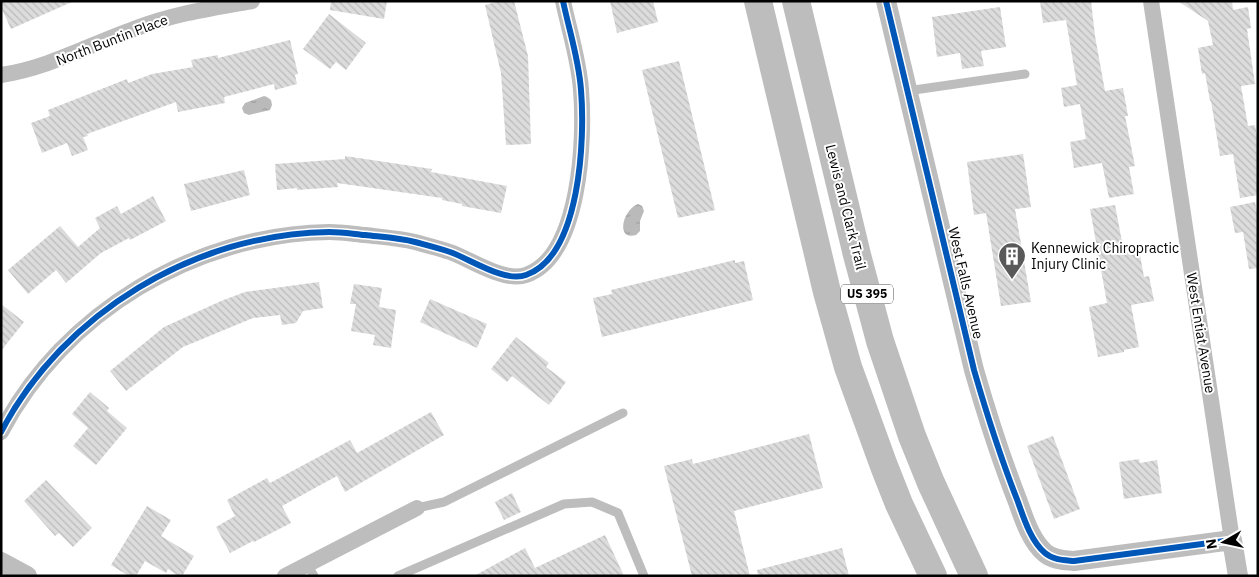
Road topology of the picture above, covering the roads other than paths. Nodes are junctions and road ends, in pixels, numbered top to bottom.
1 (252, 1) edge
2 (563, 1) edge
3 (758, 1) edge
4 (796, 1) edge
5 (886, 1) edge
6 (1152, 1) edge
7 (1024, 74) dead end
8 (1, 75) edge
9 (907, 92) junction
10 (624, 413) dead end
11 (1, 432) edge
12 (417, 508) joint
13 (1232, 540) junction
14 (1, 562) edge
15 (310, 570) edge
16 (27, 576) edge
17 (285, 576) edge
18 (398, 576) edge
19 (644, 576) edge
20 (933, 576) edge
21 (974, 576) edge
22 (1238, 576) edge

1 - 8 street, North Buntin Place
2 - 11 street
3 - 20 highway, US 395
4 - 21 highway, Lewis and Clark Trail / US 395
5 - 9 street, West Falls Avenue
6 - 13 street, West Entiat Avenue
7 - 9 lane
9 - 13 street, West Falls Avenue
10 - 12 lane
12 - 15 street
13 - 22 street, West Entiat Avenue
14 - 16 street
15 - 17 street
18 - 19 lane

